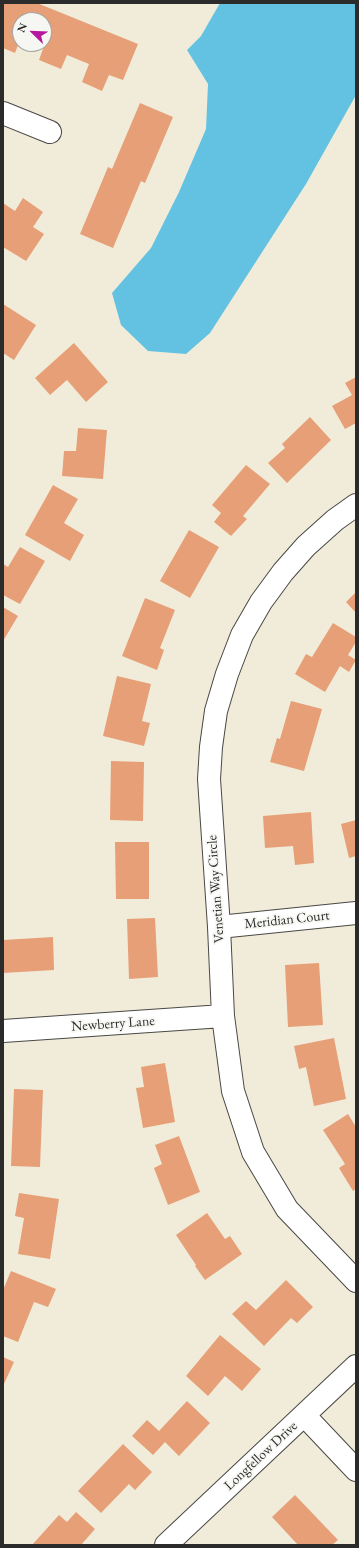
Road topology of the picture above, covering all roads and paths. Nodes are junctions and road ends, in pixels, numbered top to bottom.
1 (3, 113) edge
2 (50, 132) dead end
3 (356, 505) edge
4 (356, 912) edge
5 (219, 927) junction
6 (223, 1016) junction
7 (3, 1031) edge
8 (356, 1281) edge
9 (356, 1366) edge
10 (304, 1415) junction
11 (356, 1470) edge
12 (166, 1545) edge

1 - 2 street
3 - 5 street, Venetian Way Circle
4 - 5 street, Meridian Court
5 - 6 street, Venetian Way Circle
6 - 7 street, Newberry Lane
6 - 8 street, Venetian Way Circle
9 - 10 street, Longfellow Drive
10 - 11 street
10 - 12 street, Longfellow Drive

